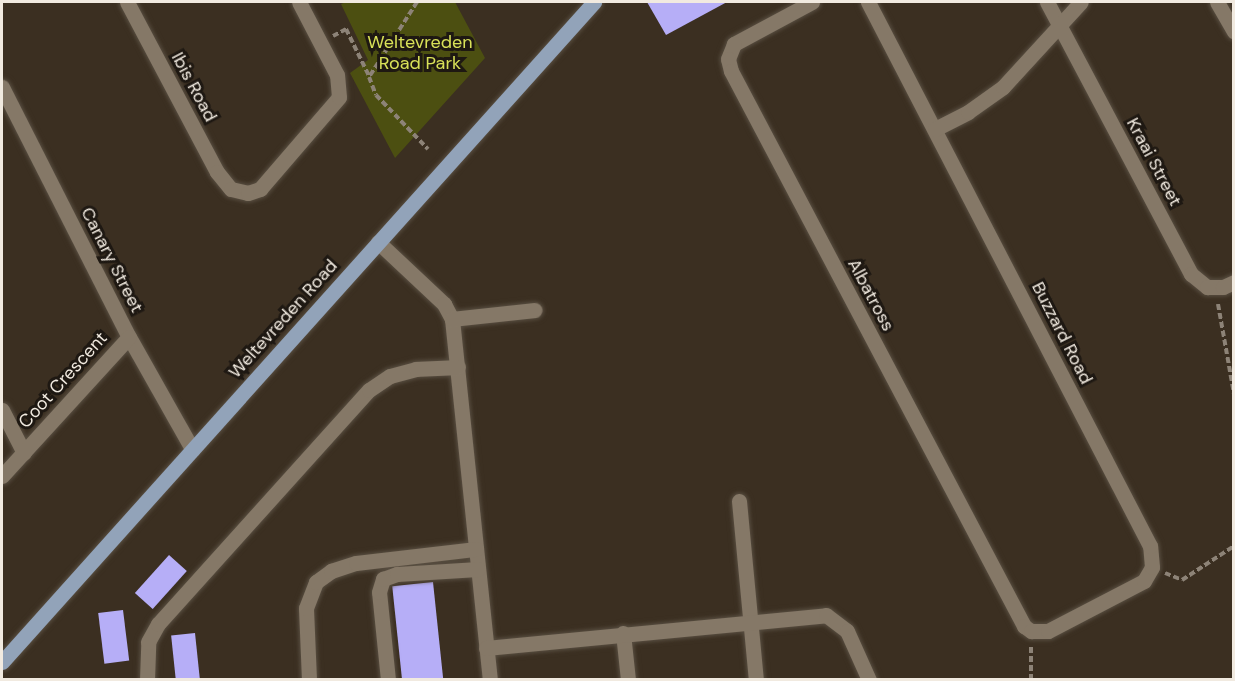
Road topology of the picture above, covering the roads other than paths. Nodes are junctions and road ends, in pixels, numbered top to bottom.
1 (127, 2) edge
2 (299, 2) edge
3 (594, 2) edge
4 (812, 2) edge
5 (868, 2) edge
6 (1047, 2) edge
7 (1081, 2) edge
8 (1217, 2) edge
9 (1060, 25) junction
10 (1233, 32) edge
11 (2, 87) edge
12 (935, 129) junction
13 (378, 242) junction
14 (1233, 282) edge
15 (536, 310) dead end
16 (452, 319) junction
17 (129, 337) junction
18 (458, 367) junction
19 (2, 410) edge
20 (192, 449) junction
21 (24, 453) junction
22 (2, 476) edge
23 (739, 501) dead end
24 (476, 549) junction
25 (1152, 567) joint
26 (478, 569) junction
27 (750, 621) junction
28 (623, 633) junction
29 (486, 648) junction
30 (2, 662) edge
31 (147, 680) edge
32 (309, 680) edge
33 (388, 680) edge
34 (490, 680) edge
35 (628, 680) edge
36 (756, 680) edge
37 (869, 680) edge

1 - 2 street, Ibis Road
3 - 13 main road, Weltevreden Road
4 - 25 street, Albatross
5 - 12 street, Buzzard Road
6 - 9 street, Kraai Street
7 - 9 street
8 - 10 street
9 - 12 street
9 - 14 street, Kraai Street
11 - 17 street, Canary Street
12 - 25 street, Buzzard Road
13 - 16 street
13 - 20 main road, Weltevreden Road
15 - 16 street
16 - 18 street
17 - 20 street, Canary Street
17 - 21 street, Coot Crescent
18 - 24 street
18 - 31 street
19 - 21 street
20 - 30 main road, Weltevreden Road
21 - 22 street, Coot Crescent
23 - 27 street
24 - 26 street
24 - 32 street
26 - 29 street
26 - 33 street
27 - 28 street
27 - 36 street
27 - 37 street
28 - 29 street
28 - 35 street
29 - 34 street

